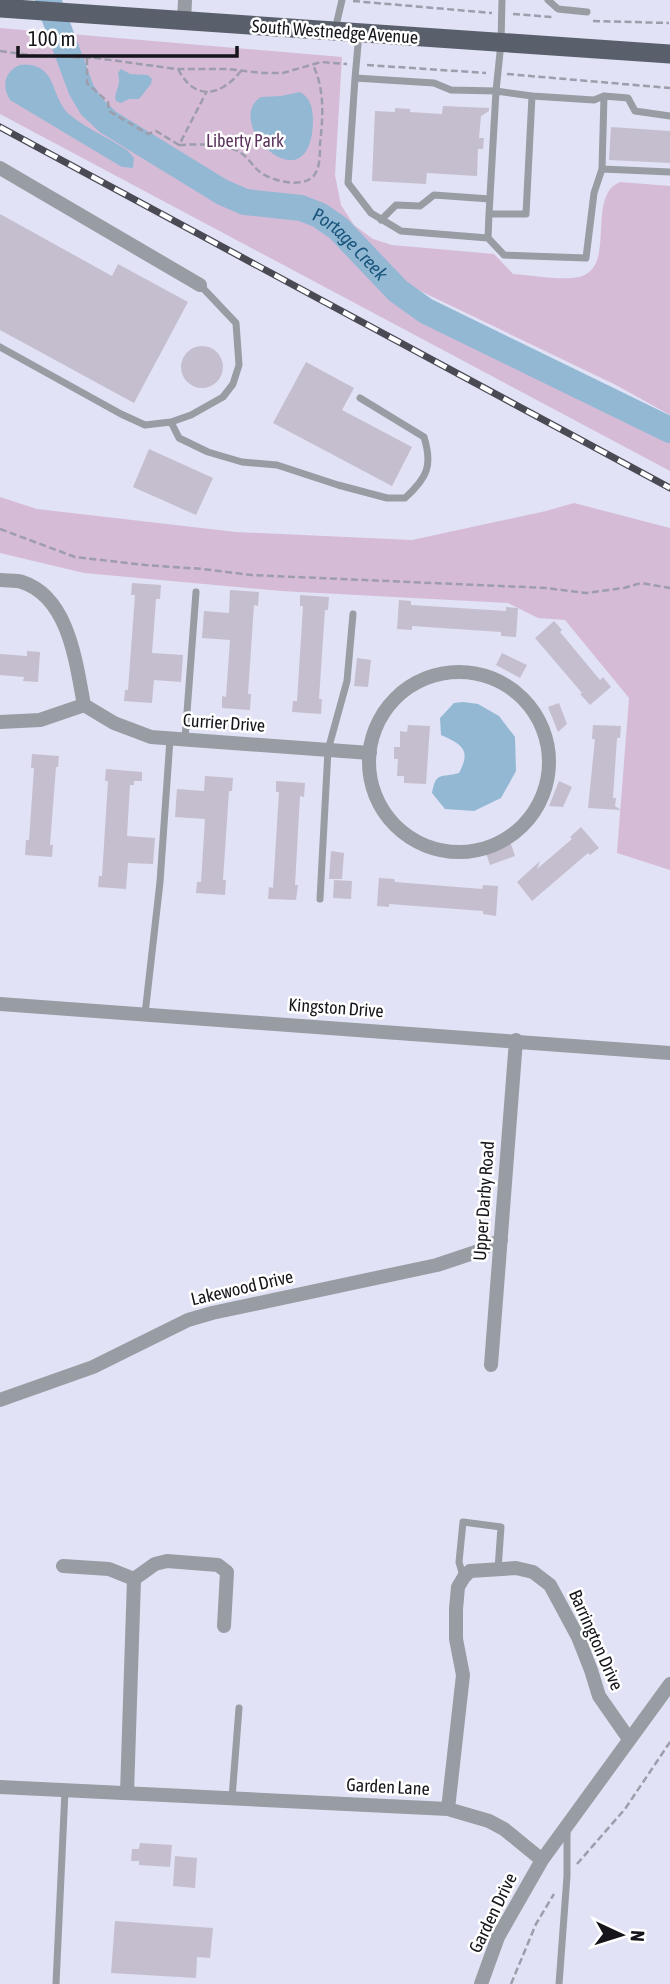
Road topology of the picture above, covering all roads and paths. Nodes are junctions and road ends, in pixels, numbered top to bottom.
1 (185, 0) edge
2 (342, 0) edge
3 (502, 0) edge
4 (548, 0) edge
5 (9, 9) edge
6 (587, 12) dead end
7 (184, 22) junction
8 (334, 32) junction
9 (359, 34) junction
10 (501, 43) junction
11 (0, 51) edge
12 (670, 54) edge
13 (84, 58) junction
14 (312, 64) junction
15 (340, 64) dead end
16 (178, 68) junction
17 (241, 71) junction
18 (355, 78) junction
19 (207, 91) junction
20 (496, 92) junction
21 (532, 96) junction
22 (604, 96) junction
23 (670, 116) edge
24 (178, 145) junction
25 (0, 168) edge
26 (602, 169) junction
27 (670, 172) edge
28 (490, 199) junction
29 (489, 214) junction
30 (382, 220) junction
31 (488, 238) junction
32 (200, 285) joint
33 (0, 348) edge
34 (360, 398) dead end
35 (171, 422) junction
36 (0, 529) edge
37 (0, 580) edge
38 (670, 588) edge
39 (197, 592) dead end
40 (353, 614) dead end
41 (84, 705) junction
42 (0, 722) edge
43 (177, 739) junction
44 (328, 750) junction
45 (370, 753) junction
46 (320, 898) dead end
47 (0, 1004) edge
48 (145, 1014) junction
49 (516, 1040) junction
50 (670, 1053) edge
51 (500, 1240) junction
52 (491, 1365) dead end
53 (0, 1400) edge
54 (63, 1566) dead end
55 (498, 1570) junction
56 (464, 1577) junction
57 (134, 1579) junction
58 (224, 1626) dead end
59 (670, 1684) edge
60 (239, 1708) dead end
61 (629, 1740) junction
62 (670, 1741) edge
63 (0, 1787) edge
64 (65, 1790) junction
65 (127, 1793) junction
66 (232, 1798) junction
67 (448, 1809) junction
68 (625, 1809) dead end
69 (567, 1825) junction
70 (542, 1860) junction
71 (56, 1984) edge
72 (481, 1984) edge
73 (559, 1984) edge

1 - 7 street
2 - 8 lane
3 - 10 lane
4 - 6 lane
5 - 7 main road, South Westnedge Avenue
7 - 8 main road, South Westnedge Avenue
8 - 9 main road, South Westnedge Avenue
9 - 10 main road, South Westnedge Avenue
9 - 18 lane
10 - 12 main road, South Westnedge Avenue
10 - 20 lane
11 - 13 path
13 - 16 path
13 - 24 path
14 - 15 path
14 - 17 path
14 - 24 path
16 - 17 path
16 - 19 path
17 - 19 path
18 - 20 lane
18 - 30 lane
19 - 24 path
20 - 21 lane
20 - 28 lane
21 - 22 lane
21 - 29 lane
22 - 23 lane
22 - 26 lane
25 - 32 street
26 - 27 lane
26 - 31 lane
28 - 29 lane
28 - 30 lane
29 - 31 lane
30 - 31 lane
32 - 35 lane
33 - 35 lane
34 - 35 lane
36 - 38 path
37 - 41 street
39 - 43 lane
40 - 44 lane
41 - 42 street
41 - 43 street, Currier Drive
43 - 44 street, Currier Drive
43 - 48 lane
44 - 45 street, Currier Drive
44 - 46 lane
45 - 45 street
47 - 48 street, Kingston Drive
48 - 49 street, Kingston Drive
49 - 50 street, Kingston Drive
49 - 51 street, Upper Darby Road
51 - 52 street, Upper Darby Road
51 - 53 street, Lakewood Drive
54 - 57 street
55 - 56 street, Barrington Drive
55 - 56 lane
55 - 61 street, Barrington Drive
56 - 67 street
57 - 58 street
57 - 65 street
59 - 61 street
60 - 66 lane
61 - 69 street
62 - 68 path
63 - 64 street, Garden Lane
64 - 65 street, Garden Lane
64 - 71 lane
65 - 66 street, Garden Lane
66 - 67 street, Garden Lane
67 - 70 street, Garden Lane
69 - 70 street
69 - 73 lane
70 - 72 street, Garden Drive

